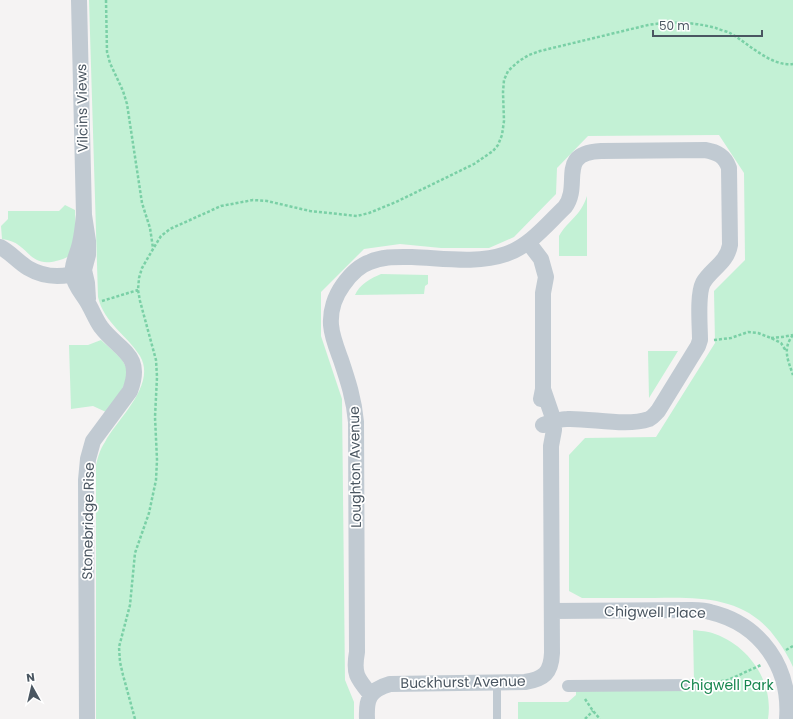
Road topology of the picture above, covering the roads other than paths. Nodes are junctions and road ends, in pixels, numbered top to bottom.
1 (79, 0) edge
2 (524, 245) junction
3 (0, 247) edge
4 (76, 269) junction
5 (551, 426) junction
6 (552, 611) junction
7 (497, 682) junction
8 (693, 685) road end
9 (568, 686) dead end
10 (374, 691) junction
11 (88, 719) edge
12 (367, 719) edge
13 (497, 719) edge
14 (788, 719) edge

1 - 4 street, Vilcins Views
2 - 5 street, Buckhurst Avenue
2 - 5 street, Loughton Avenue
2 - 10 street, Loughton Avenue
3 - 4 street
4 - 11 street, Stonebridge Rise
5 - 6 street, Buckhurst Avenue
6 - 7 street, Buckhurst Avenue
6 - 14 street, Chigwell Place
7 - 10 street, Buckhurst Avenue
7 - 13 lane
8 - 9 street
10 - 12 street

